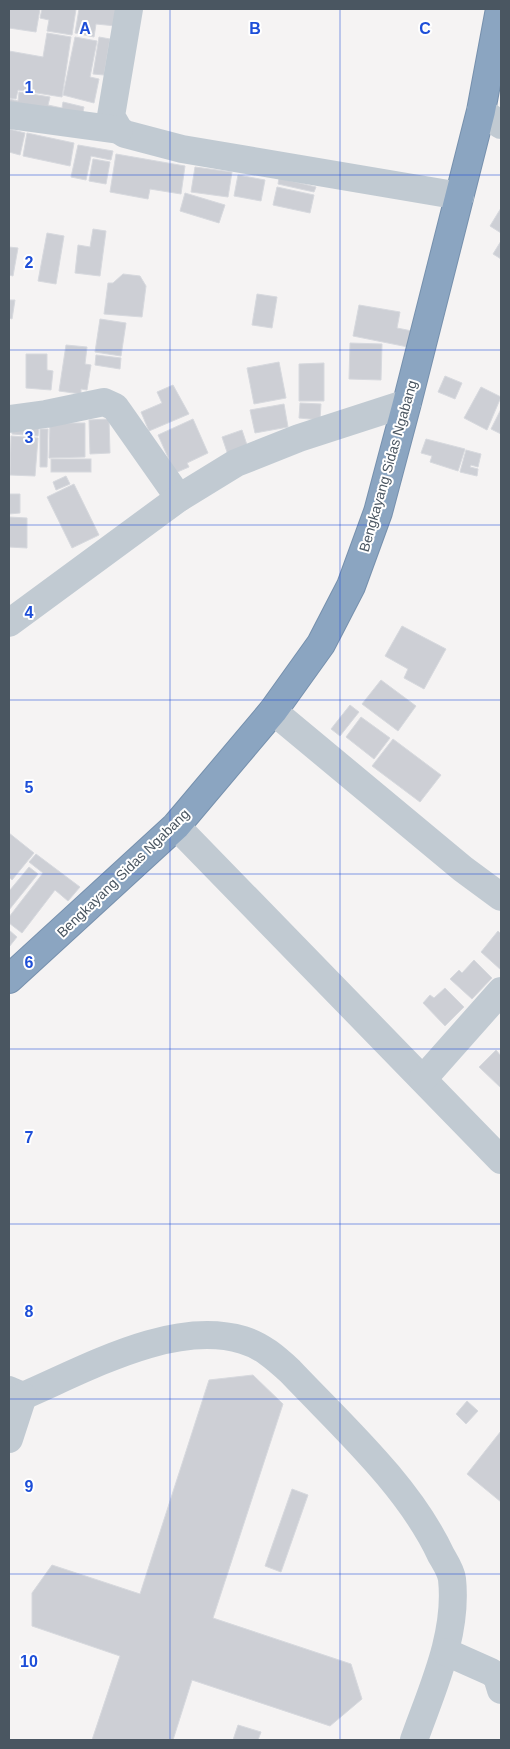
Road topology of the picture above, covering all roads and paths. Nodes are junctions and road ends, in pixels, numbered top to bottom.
1 (129, 9) edge
2 (500, 9) edge
3 (9, 115) edge
4 (491, 118) edge
5 (119, 130) junction
6 (460, 196) junction
7 (407, 403) junction
8 (9, 419) edge
9 (179, 498) junction
10 (9, 623) edge
11 (273, 711) junction
12 (176, 826) junction
13 (501, 897) edge
14 (9, 979) edge
15 (501, 991) edge
16 (423, 1079) junction
17 (501, 1160) edge
18 (16, 1393) edge
19 (9, 1438) edge
20 (446, 1652) junction
21 (501, 1690) edge
22 (414, 1740) edge

1 - 5 street
2 - 4 highway, Bengkayang Sidas Ngabang
3 - 5 street
4 - 6 highway, Bengkayang Sidas Ngabang
5 - 6 street
6 - 7 highway, Bengkayang Sidas Ngabang
7 - 9 street
7 - 11 highway, Bengkayang Sidas Ngabang
8 - 9 street
9 - 10 street
11 - 12 highway, Bengkayang Sidas Ngabang
11 - 13 street
12 - 14 highway, Bengkayang Sidas Ngabang
12 - 16 street
15 - 16 street
16 - 17 street
18 - 19 street
18 - 20 street
20 - 21 street
20 - 22 street

